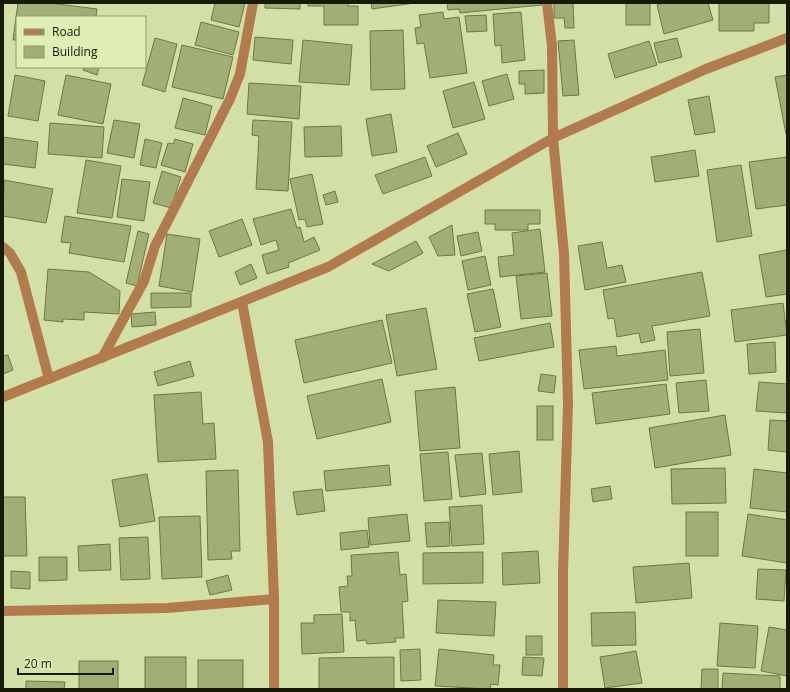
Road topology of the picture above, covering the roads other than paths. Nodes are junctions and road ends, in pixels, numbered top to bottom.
1 (253, 3) edge
2 (547, 3) edge
3 (787, 38) edge
4 (553, 138) junction
5 (3, 247) edge
6 (242, 302) junction
7 (102, 358) junction
8 (48, 379) junction
9 (3, 397) edge
10 (274, 599) junction
11 (3, 611) edge
12 (274, 689) edge
13 (563, 689) edge

1 - 7 street
2 - 4 street
3 - 4 street
4 - 6 street
4 - 13 street
5 - 8 street
6 - 7 street
6 - 10 street
7 - 8 street
8 - 9 street
10 - 11 street
10 - 12 street

